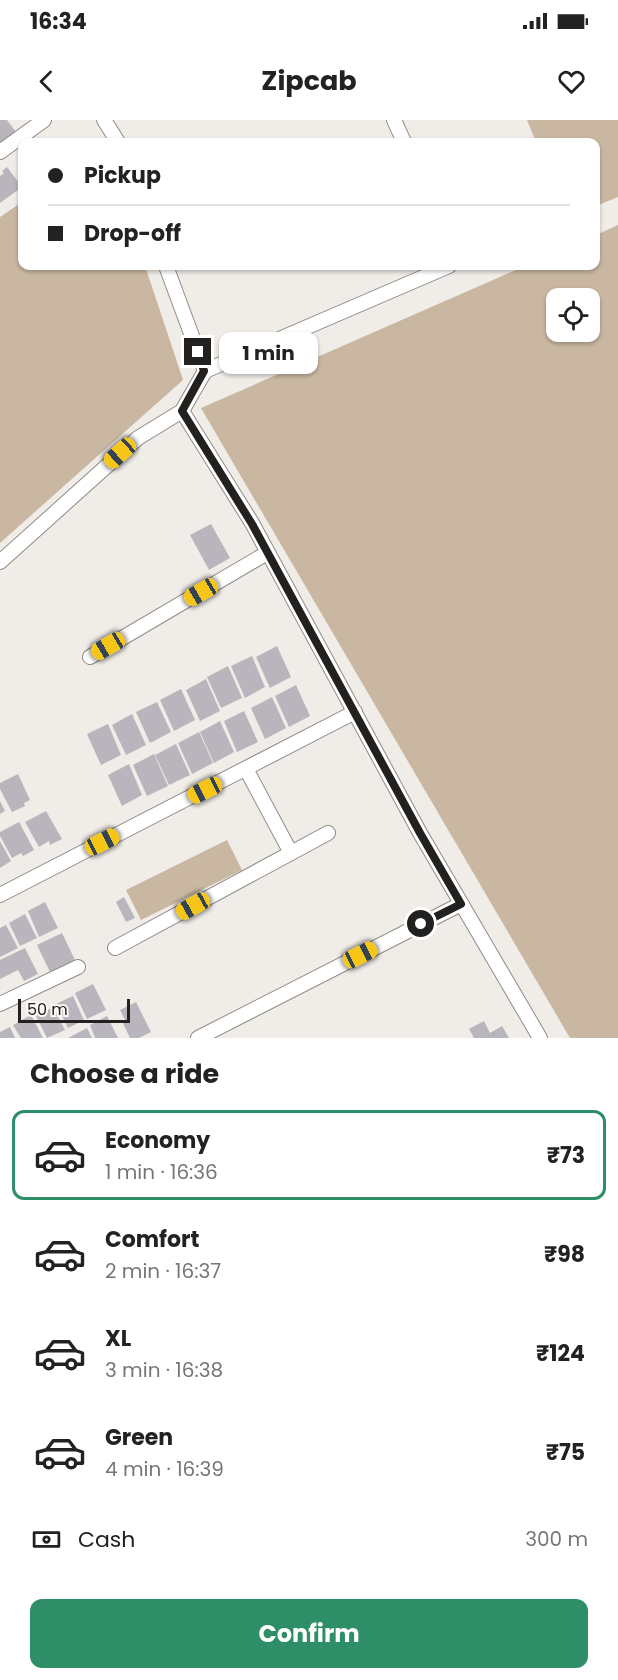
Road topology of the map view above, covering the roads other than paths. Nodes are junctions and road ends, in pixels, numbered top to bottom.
1 (44, 120) edge
2 (104, 120) edge
3 (394, 120) edge
4 (19, 138) edge
5 (115, 138) edge
6 (402, 138) edge
7 (18, 139) edge
8 (0, 152) edge
9 (167, 270) edge
10 (440, 270) edge
11 (204, 371) junction
12 (182, 411) junction
13 (267, 553) junction
14 (0, 562) edge
15 (90, 657) dead end
16 (355, 712) junction
17 (246, 769) junction
18 (328, 833) dead end
19 (291, 853) junction
20 (0, 895) edge
21 (461, 904) junction
22 (115, 948) dead end
23 (78, 967) dead end
24 (0, 1004) edge
25 (198, 1038) edge
26 (540, 1038) edge

1 - 4 street
2 - 5 street
3 - 6 street
7 - 8 street
9 - 11 street
10 - 11 street
11 - 12 street
12 - 13 street
12 - 14 street
13 - 15 street
13 - 16 street
16 - 17 street
16 - 21 street
17 - 19 street
17 - 20 street
18 - 19 street
19 - 22 street
21 - 25 street
21 - 26 street
23 - 24 street

